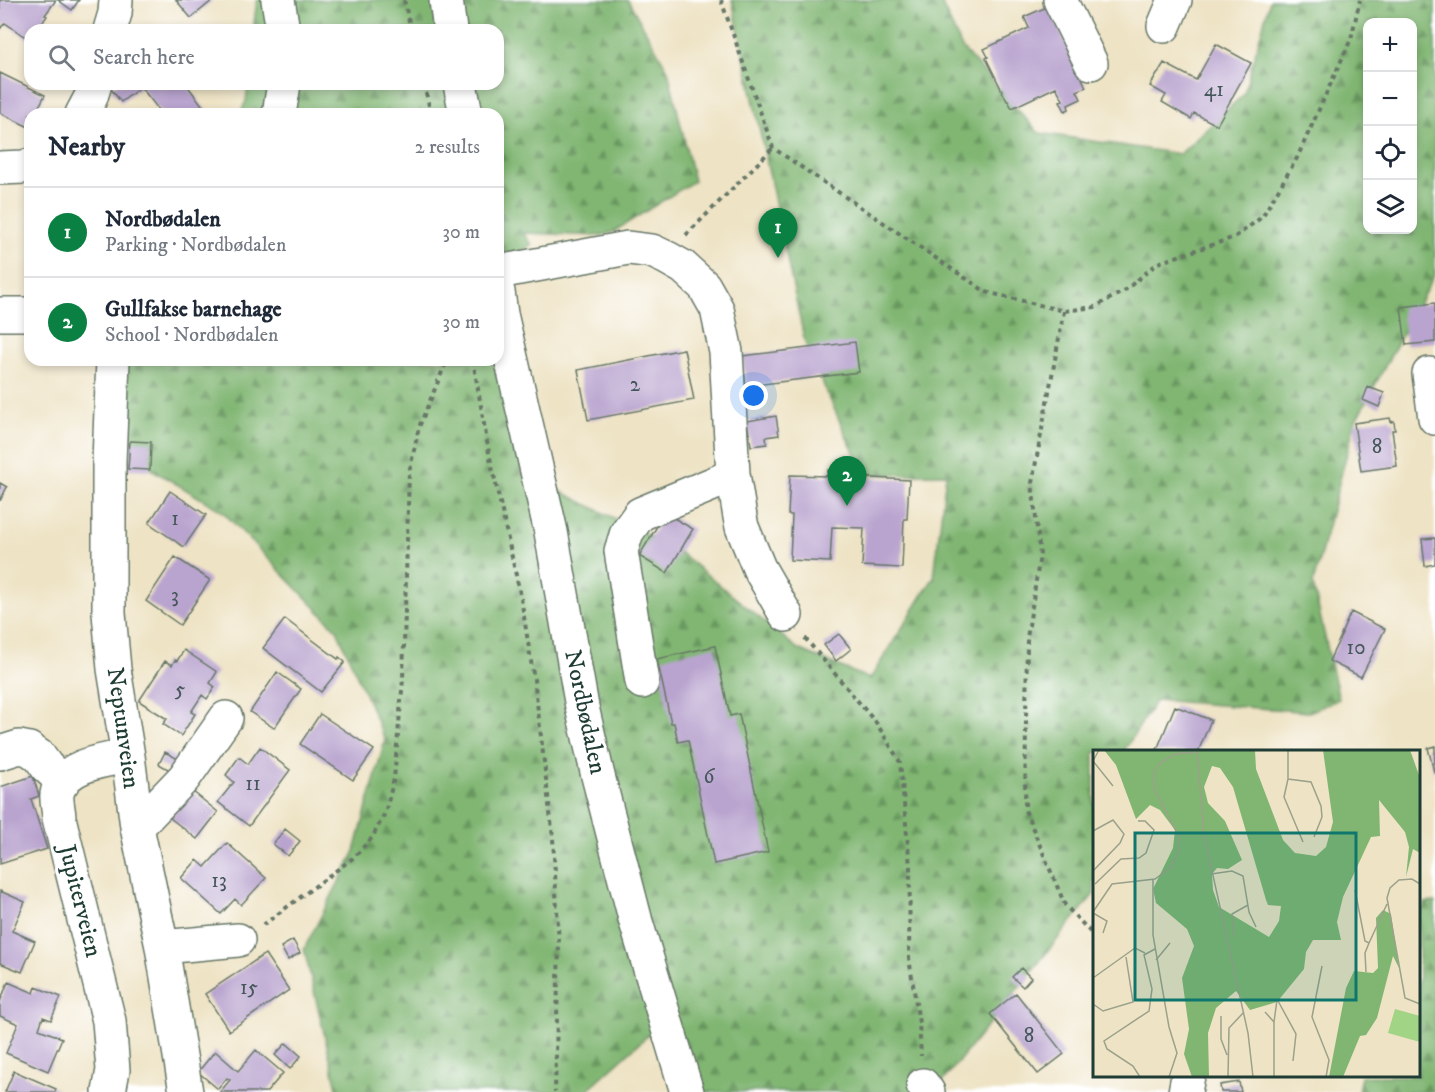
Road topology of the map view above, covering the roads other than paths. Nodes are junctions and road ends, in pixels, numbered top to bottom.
1 (116, 0) edge
2 (278, 0) edge
3 (446, 0) edge
4 (1060, 0) edge
5 (112, 24) edge
6 (282, 24) edge
7 (449, 24) edge
8 (1091, 63) dead end
9 (93, 90) edge
10 (283, 90) edge
11 (461, 90) edge
12 (85, 108) edge
13 (280, 108) edge
14 (465, 108) edge
15 (24, 167) edge
16 (0, 168) edge
17 (504, 271) edge
18 (0, 314) edge
19 (24, 314) edge
20 (504, 327) edge
21 (113, 366) edge
22 (1429, 374) dead end
23 (1435, 418) edge
24 (733, 474) junction
25 (786, 615) road end
26 (642, 682) dead end
27 (226, 718) dead end
28 (0, 753) edge
29 (128, 756) junction
30 (63, 782) junction
31 (137, 827) junction
32 (238, 940) road end
33 (162, 947) junction
34 (1188, 1077) edge
35 (110, 1092) edge
36 (186, 1092) edge
37 (687, 1092) edge
38 (1185, 1092) edge

1 - 5 street
2 - 6 street
3 - 7 street
4 - 8 street
9 - 12 street
10 - 13 street
11 - 14 street
15 - 16 street
17 - 24 street
18 - 19 street
20 - 37 street, Nordbødalen
21 - 29 street, Neptunveien
22 - 23 street
24 - 25 street
24 - 26 street
27 - 31 street
28 - 30 street
29 - 30 street
29 - 31 street, Neptunveien
30 - 35 street, Jupiterveien
31 - 33 street, Neptunveien
32 - 33 street
33 - 36 street, Neptunveien
34 - 38 street

